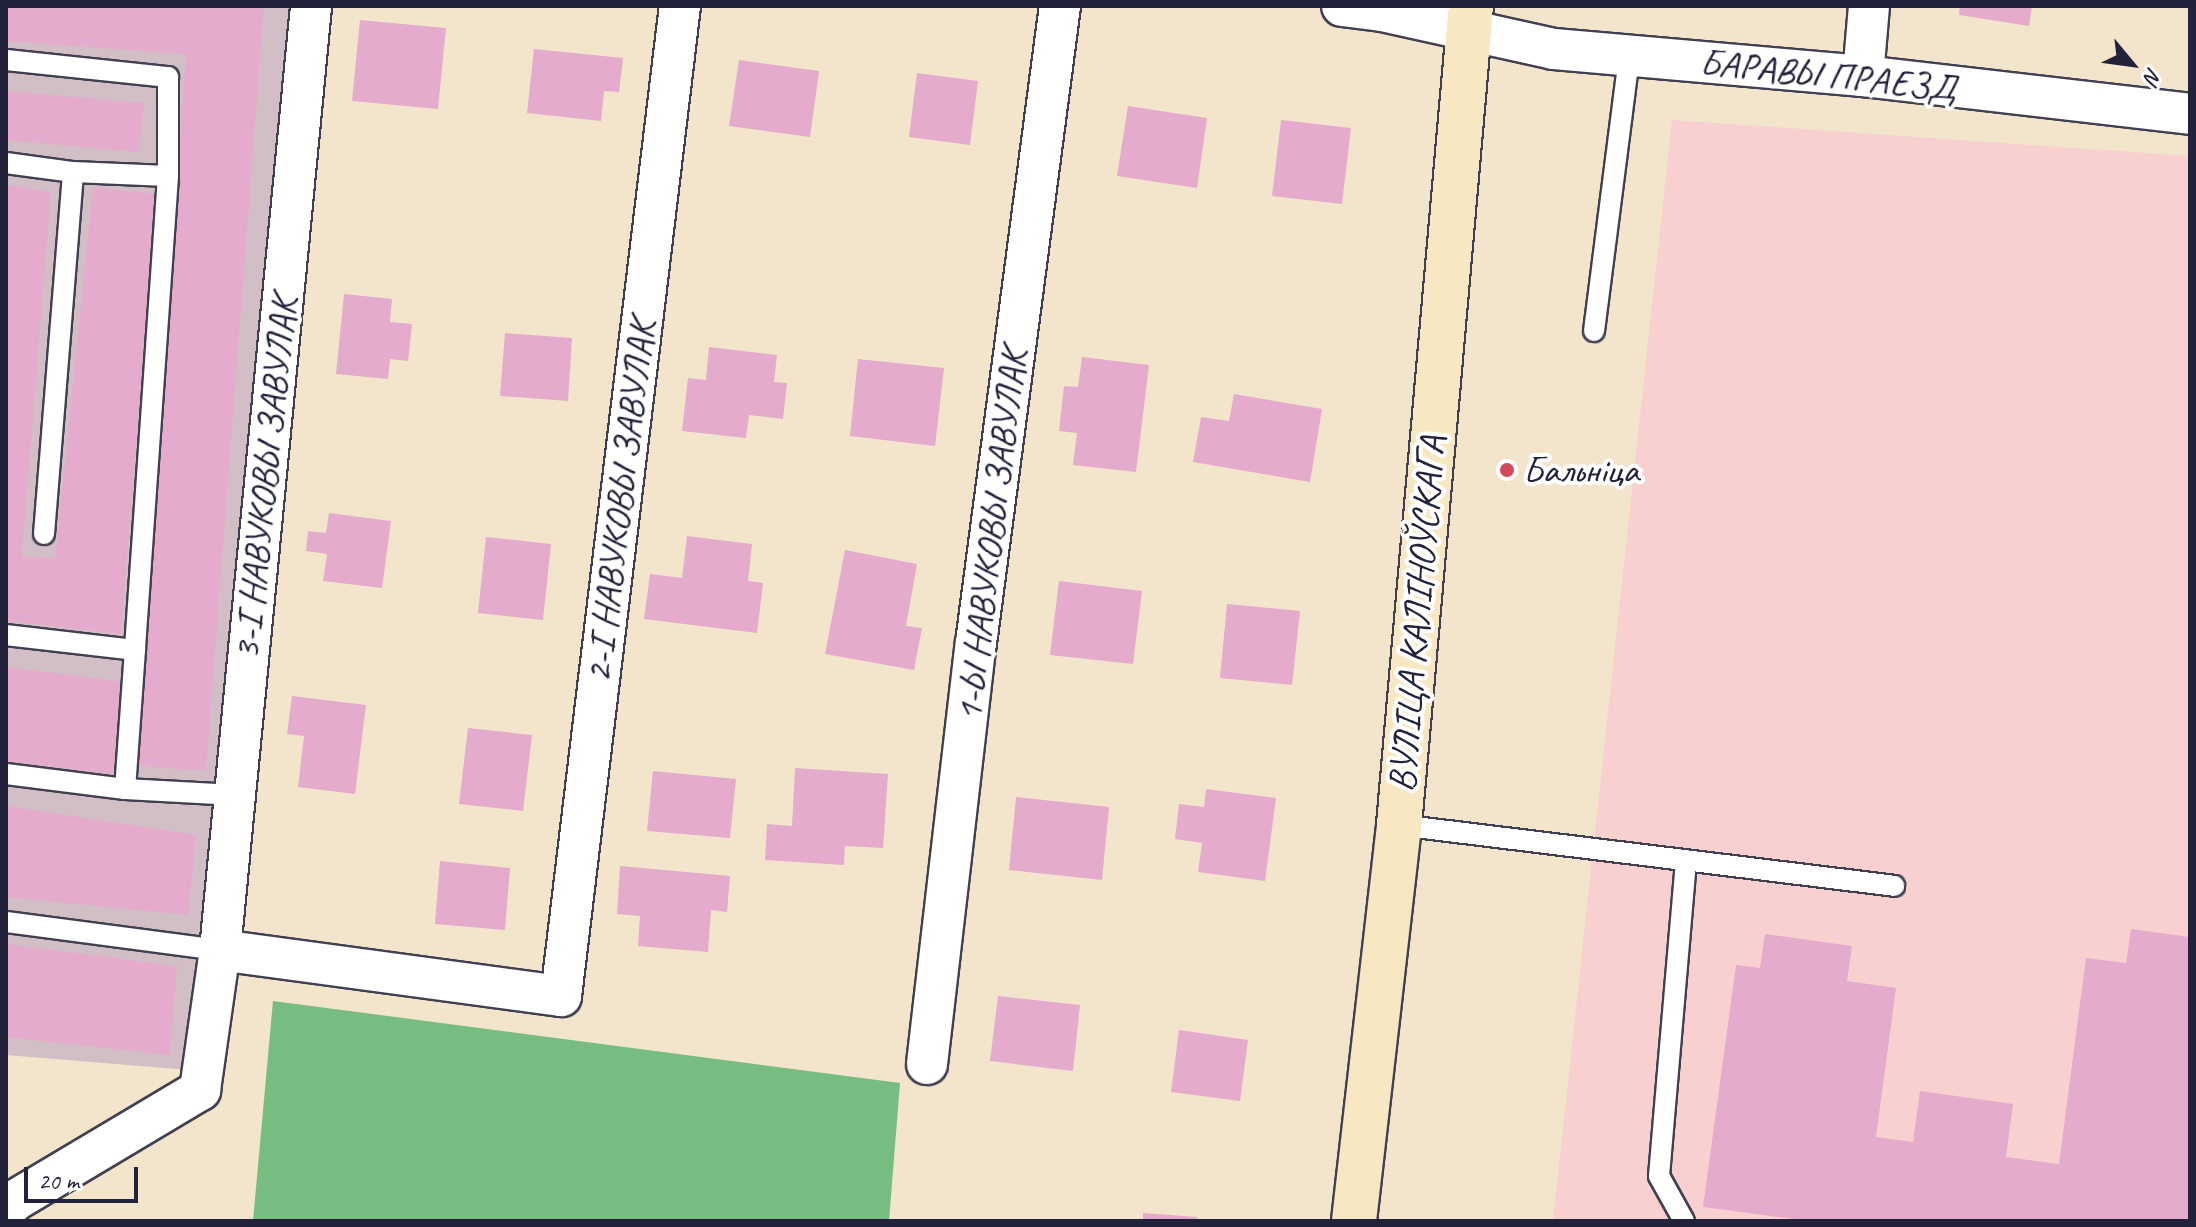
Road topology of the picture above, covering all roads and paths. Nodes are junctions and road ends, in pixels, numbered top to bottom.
1 (311, 6) edge
2 (680, 6) edge
3 (1060, 6) edge
4 (1342, 6) edge
5 (1869, 6) edge
6 (1469, 19) edge
7 (1629, 56) junction
8 (6, 60) edge
9 (1863, 76) junction
10 (2190, 114) edge
11 (6, 163) edge
12 (73, 172) junction
13 (168, 176) junction
14 (1594, 331) dead end
15 (44, 534) dead end
16 (6, 635) edge
17 (135, 650) junction
18 (6, 774) edge
19 (125, 789) junction
20 (235, 795) junction
21 (1399, 825) junction
22 (1686, 862) junction
23 (1894, 886) dead end
24 (6, 922) edge
25 (220, 950) junction
26 (927, 1064) dead end
27 (6, 1210) edge
28 (1354, 1221) edge
29 (1684, 1221) edge

1 - 20 street, 3-І НАВУКОВЫ ЗАВУЛАК
2 - 25 street, 2-І НАВУКОВЫ ЗАВУЛАК
3 - 26 street, 1-Ы НАВУКОВЫ ЗАВУЛАК
4 - 6 street, БАРАВЫ ПРАЕЗД
5 - 9 street
6 - 7 street, БАРАВЫ ПРАЕЗД
6 - 21 street, ВУЛІЦА КАЛІНОЎСКАГА
7 - 9 street, БАРАВЫ ПРАЕЗД
7 - 14 lane
8 - 13 lane
9 - 10 street, БАРАВЫ ПРАЕЗД
11 - 12 lane
12 - 13 lane
12 - 15 lane
13 - 17 lane
16 - 17 lane
17 - 19 lane
18 - 19 lane
19 - 20 lane
20 - 25 street, 3-І НАВУКОВЫ ЗАВУЛАК
21 - 22 lane
21 - 28 street, ВУЛІЦА КАЛІНОЎСКАГА
22 - 23 lane
22 - 29 lane
24 - 25 lane
25 - 27 street, 3-І НАВУКОВЫ ЗАВУЛАК

